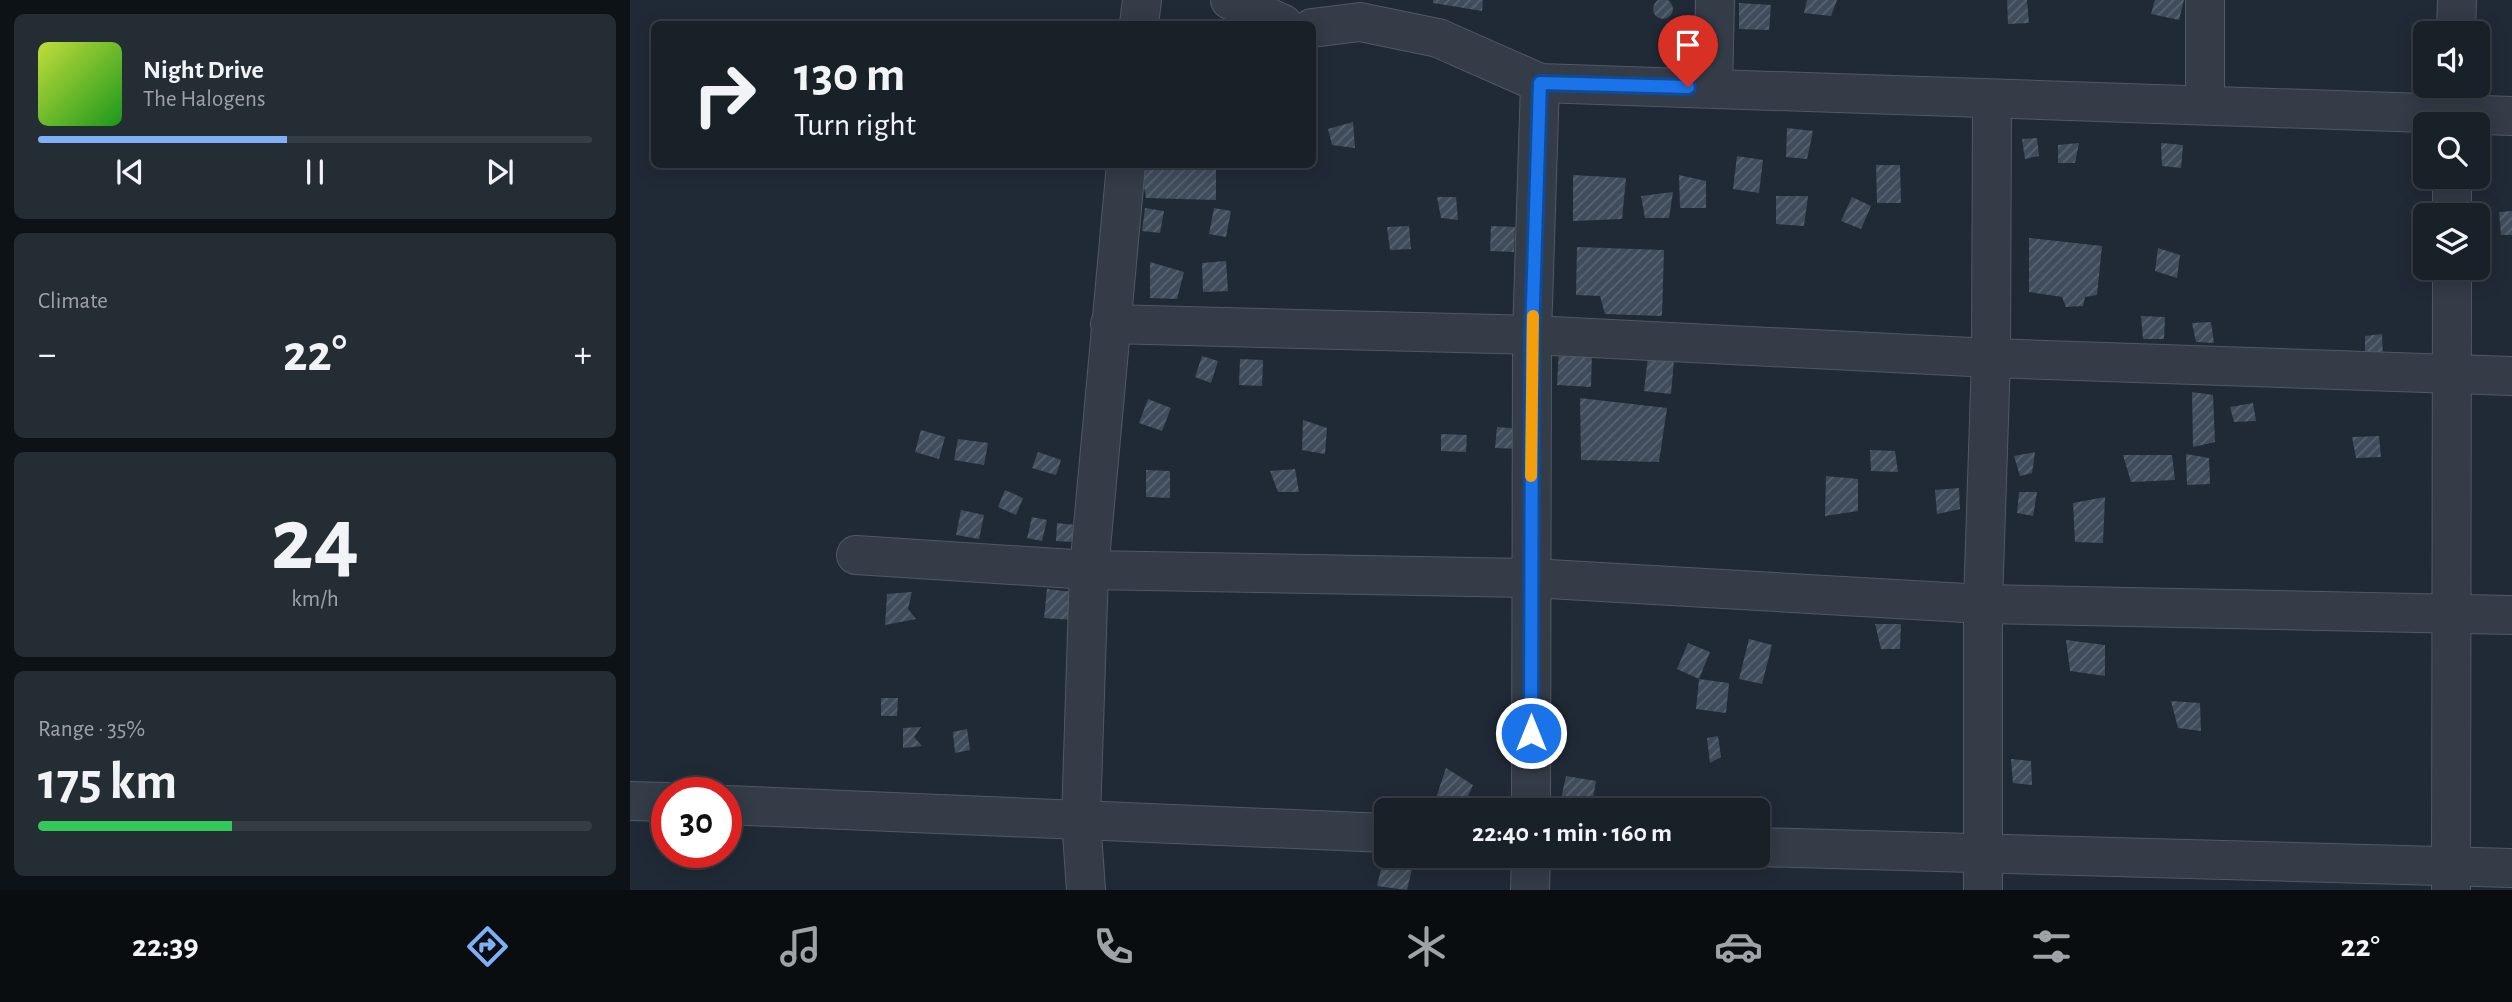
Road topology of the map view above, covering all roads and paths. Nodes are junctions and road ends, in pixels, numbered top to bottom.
1 (1142, 0) edge
2 (1230, 0) edge
3 (1715, 0) edge
4 (2205, 0) edge
5 (2458, 0) edge
6 (1139, 21) edge
7 (1276, 21) edge
8 (2457, 21) edge
9 (1316, 28) edge
10 (1540, 83) junction
11 (1713, 88) junction
12 (1992, 100) junction
13 (2206, 104) junction
14 (2452, 108) edge
15 (2512, 116) edge
16 (1126, 168) edge
17 (2452, 280) edge
18 (1110, 324) junction
19 (1532, 335) junction
20 (1991, 358) junction
21 (2453, 373) junction
22 (2512, 376) edge
23 (856, 555) dead end
24 (1089, 570) junction
25 (1531, 578) junction
26 (1983, 604) junction
27 (2453, 611) junction
28 (2512, 615) edge
29 (1531, 798) edge
30 (630, 801) edge
31 (651, 802) edge
32 (742, 806) edge
33 (1081, 819) junction
34 (1374, 832) edge
35 (1770, 848) edge
36 (1531, 868) edge
37 (2512, 868) edge
38 (1984, 872) edge
39 (2450, 878) edge
40 (1086, 890) edge
41 (1530, 890) edge

1 - 6 street
2 - 7 street
3 - 11 street
4 - 13 street
5 - 8 street
9 - 10 street
10 - 11 street
10 - 19 street
11 - 12 street
12 - 13 street
12 - 20 street
13 - 14 street
14 - 15 street
16 - 18 street
17 - 21 street
18 - 19 street
18 - 24 street
19 - 20 street
19 - 25 street
20 - 21 street
20 - 26 street
21 - 22 street
21 - 27 street
23 - 24 street
24 - 25 street
24 - 33 street
25 - 26 street
25 - 29 street
26 - 27 street
26 - 38 street
27 - 28 street
27 - 39 street
30 - 31 street
32 - 33 street
33 - 34 street
33 - 40 street
35 - 38 street
36 - 41 street
37 - 39 street
38 - 39 street

